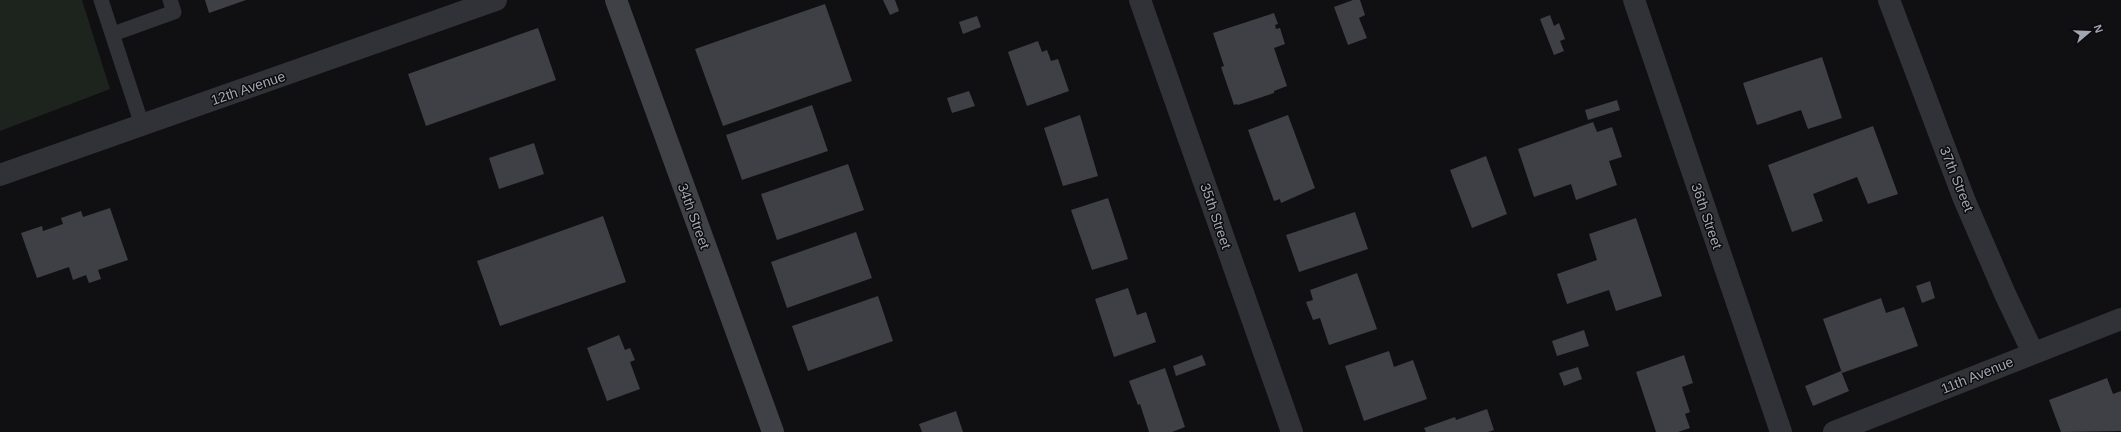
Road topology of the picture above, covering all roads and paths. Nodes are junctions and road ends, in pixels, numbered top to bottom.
1 (101, 0) edge
2 (170, 0) edge
3 (496, 0) edge
4 (616, 0) edge
5 (1140, 0) edge
6 (1634, 0) edge
7 (1889, 0) edge
8 (113, 34) junction
9 (142, 125) junction
10 (0, 175) edge
11 (2121, 319) edge
12 (2033, 353) junction
13 (772, 432) edge
14 (1292, 432) edge
15 (1781, 432) edge
16 (1834, 432) edge

1 - 8 lane
2 - 8 lane
3 - 9 street, 12th Avenue
4 - 13 street, 34th Street
5 - 14 street, 35th Street
6 - 15 street, 36th Street
7 - 12 street, 37th Street
8 - 9 lane
9 - 10 street, 12th Avenue
11 - 12 street, 11th Avenue
12 - 16 street, 11th Avenue

